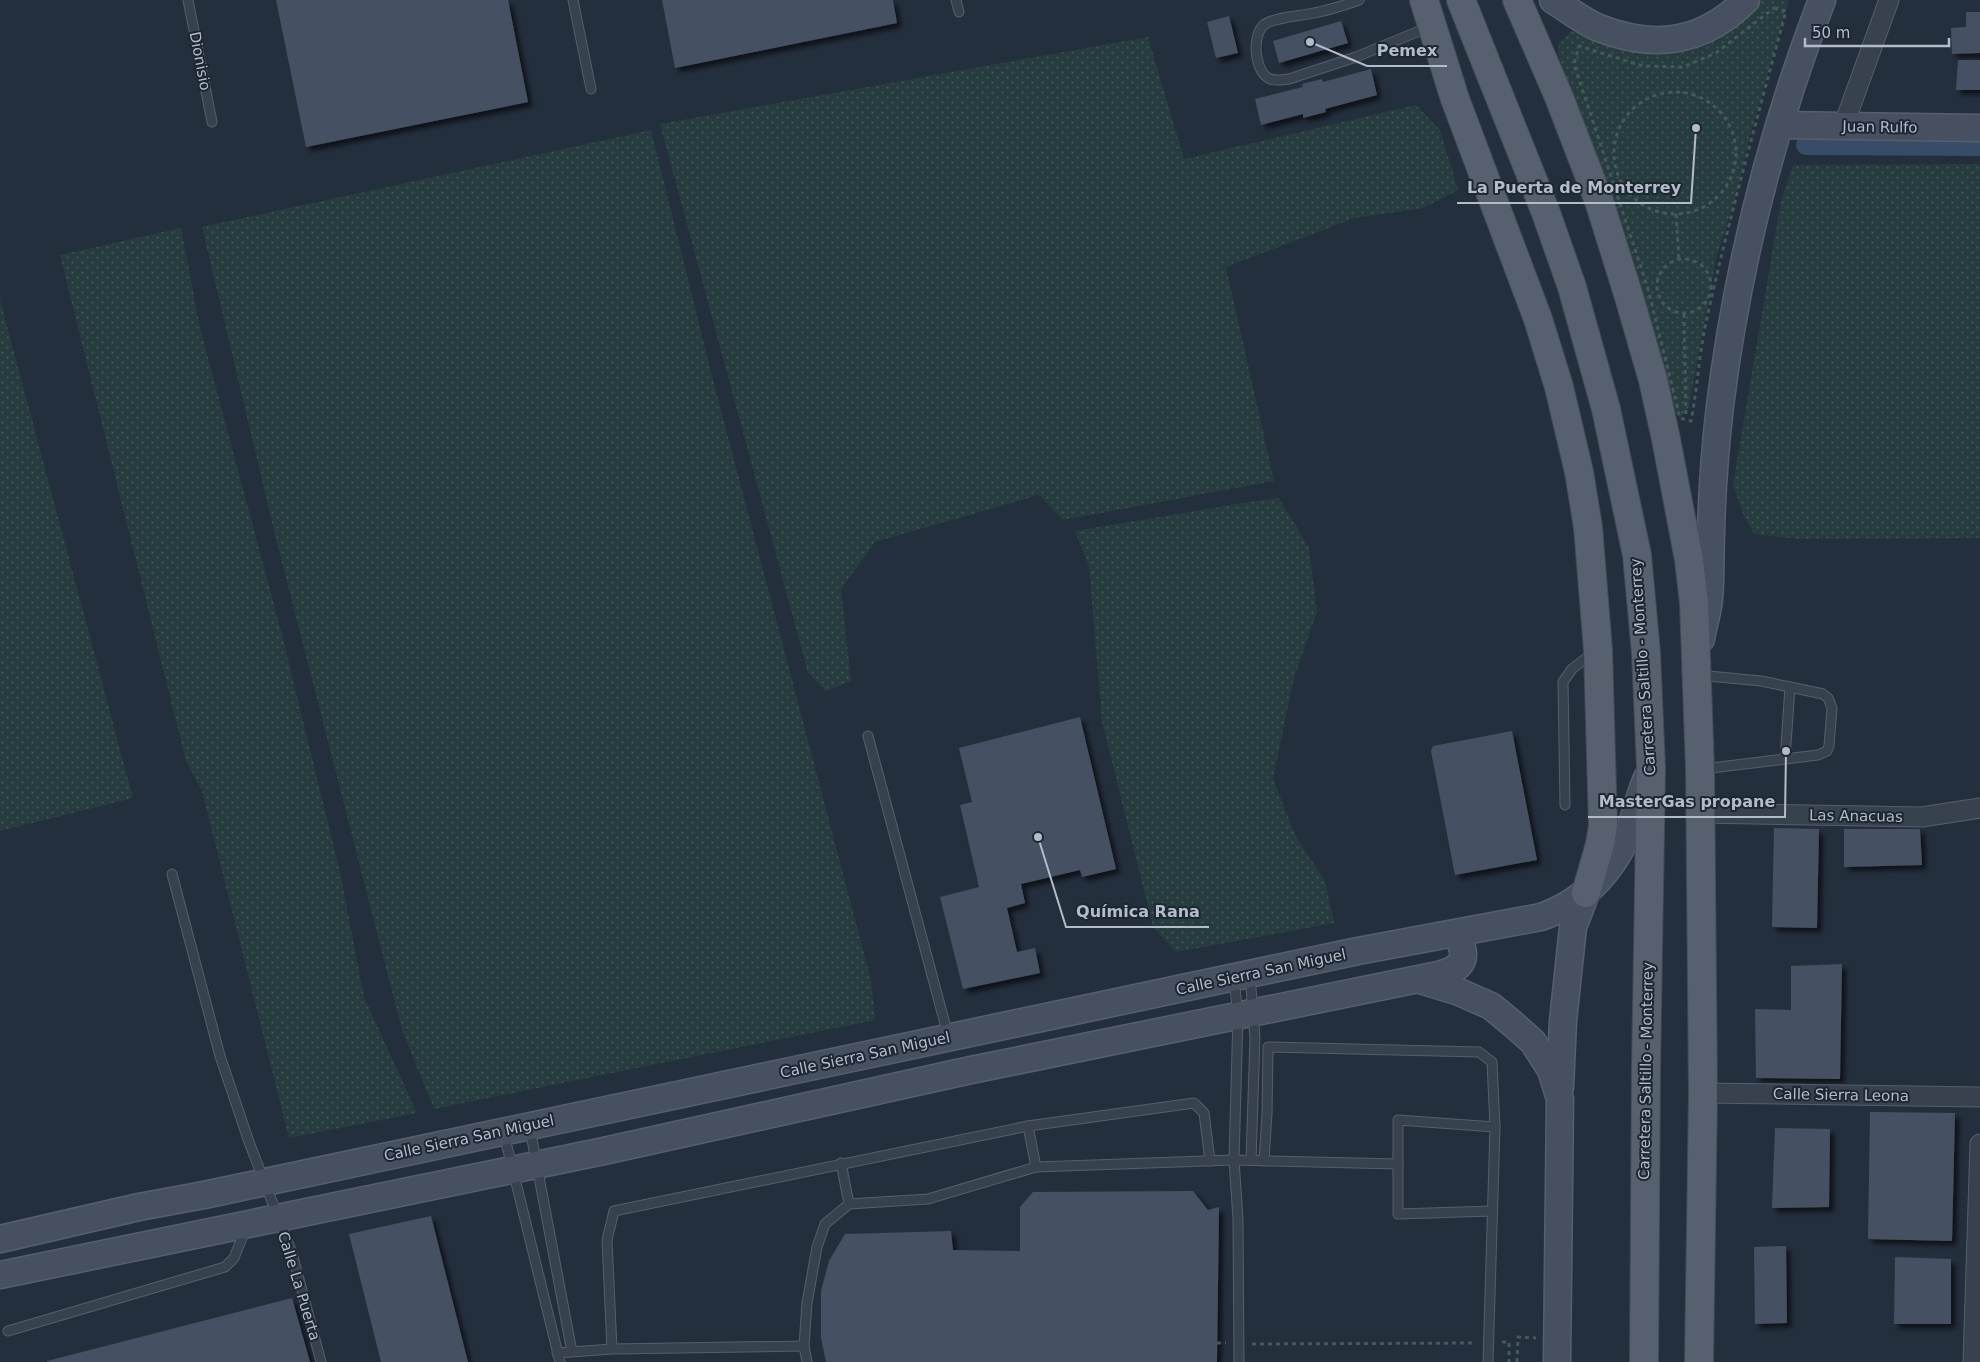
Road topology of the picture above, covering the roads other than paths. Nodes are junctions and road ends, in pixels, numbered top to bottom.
1 (188, 0) edge
2 (573, 0) edge
3 (956, 0) edge
4 (1359, 0) edge
5 (1424, 0) edge
6 (1461, 0) edge
7 (1517, 0) edge
8 (1553, 0) edge
9 (1746, 0) edge
10 (1802, 0) edge
11 (1822, 0) edge
12 (1890, 0) edge
13 (959, 12) dead end
14 (1431, 26) junction
15 (1808, 34) junction
16 (591, 89) dead end
17 (212, 122) dead end
18 (1780, 126) junction
19 (1843, 127) junction
20 (1980, 128) edge
21 (1538, 319) junction
22 (1637, 555) junction
23 (1598, 650) junction
24 (1697, 667) junction
25 (1790, 687) junction
26 (868, 736) dead end
27 (1786, 759) junction
28 (1651, 768) junction
29 (1700, 769) junction
30 (1565, 806) dead end
31 (1980, 808) edge
32 (1701, 813) junction
33 (172, 874) dead end
34 (1586, 893) junction
35 (1456, 933) junction
36 (1242, 976) junction
37 (1417, 979) junction
38 (1246, 1013) junction
39 (949, 1037) junction
40 (1703, 1092) junction
41 (1980, 1097) edge
42 (1560, 1099) junction
43 (530, 1126) junction
44 (1028, 1126) junction
45 (1495, 1128) junction
46 (503, 1131) junction
47 (1980, 1144) edge
48 (1234, 1160) junction
49 (1251, 1160) junction
50 (1210, 1161) junction
51 (1264, 1161) junction
52 (841, 1163) junction
53 (1398, 1164) junction
54 (524, 1167) junction
55 (1036, 1167) junction
56 (265, 1182) junction
57 (849, 1204) junction
58 (1492, 1211) junction
59 (277, 1218) junction
60 (248, 1223) junction
61 (0, 1239) edge
62 (0, 1275) edge
63 (8, 1330) dead end
64 (804, 1346) junction
65 (612, 1349) junction
66 (572, 1352) junction
67 (557, 1353) junction
68 (321, 1362) edge
69 (560, 1362) edge
70 (807, 1362) edge
71 (1238, 1362) edge
72 (1488, 1362) edge
73 (1557, 1362) edge
74 (1644, 1362) edge
75 (1699, 1362) edge
76 (1973, 1362) edge

1 - 17 lane, Dionisio
2 - 16 lane
3 - 13 lane
4 - 14 lane
5 - 14 main road
6 - 22 main road, Carretera Saltillo - Monterrey
7 - 24 main road
8 - 9 street
10 - 15 street
11 - 15 street
12 - 19 street
14 - 21 main road
15 - 18 street
18 - 19 street, Juan Rulfo
18 - 24 street
19 - 20 street, Juan Rulfo
21 - 22 main road
21 - 23 main road
22 - 28 main road, Carretera Saltillo - Monterrey
23 - 30 lane
23 - 34 main road
24 - 25 lane
24 - 29 main road
25 - 27 lane
25 - 27 lane
26 - 39 lane
27 - 29 lane
28 - 34 street, Calle Sierra San Miguel
28 - 74 main road, Carretera Saltillo - Monterrey
29 - 32 main road
31 - 32 street, Las Anacuas
32 - 40 main road
33 - 56 lane, Calle La Puerta
34 - 35 street, Calle Sierra San Miguel
34 - 42 street
35 - 36 street, Calle Sierra San Miguel
35 - 37 street
36 - 38 lane
36 - 38 lane
36 - 39 street, Calle Sierra San Miguel
37 - 38 street
37 - 42 street
38 - 48 lane
38 - 49 lane
38 - 54 street
39 - 43 street, Calle Sierra San Miguel
40 - 41 street, Calle Sierra Leona
40 - 75 main road
42 - 73 street
43 - 46 street, Calle Sierra San Miguel
43 - 54 lane
44 - 50 lane
44 - 52 lane
44 - 55 lane
45 - 51 lane
45 - 53 lane
45 - 58 lane
46 - 54 lane
46 - 56 street, Calle Sierra San Miguel
47 - 76 street
48 - 49 lane
48 - 50 lane
48 - 71 lane
49 - 51 lane
50 - 55 lane
51 - 53 lane
52 - 57 lane
52 - 65 lane
53 - 58 lane
54 - 59 street
54 - 66 lane
54 - 67 lane
55 - 57 lane
56 - 59 lane, Calle La Puerta
56 - 61 street, Calle Sierra San Miguel
57 - 64 lane
58 - 72 lane
59 - 60 street
59 - 68 lane, Calle La Puerta
60 - 62 street
60 - 63 lane
64 - 65 lane
64 - 70 lane
65 - 66 lane
66 - 67 lane
67 - 69 lane

